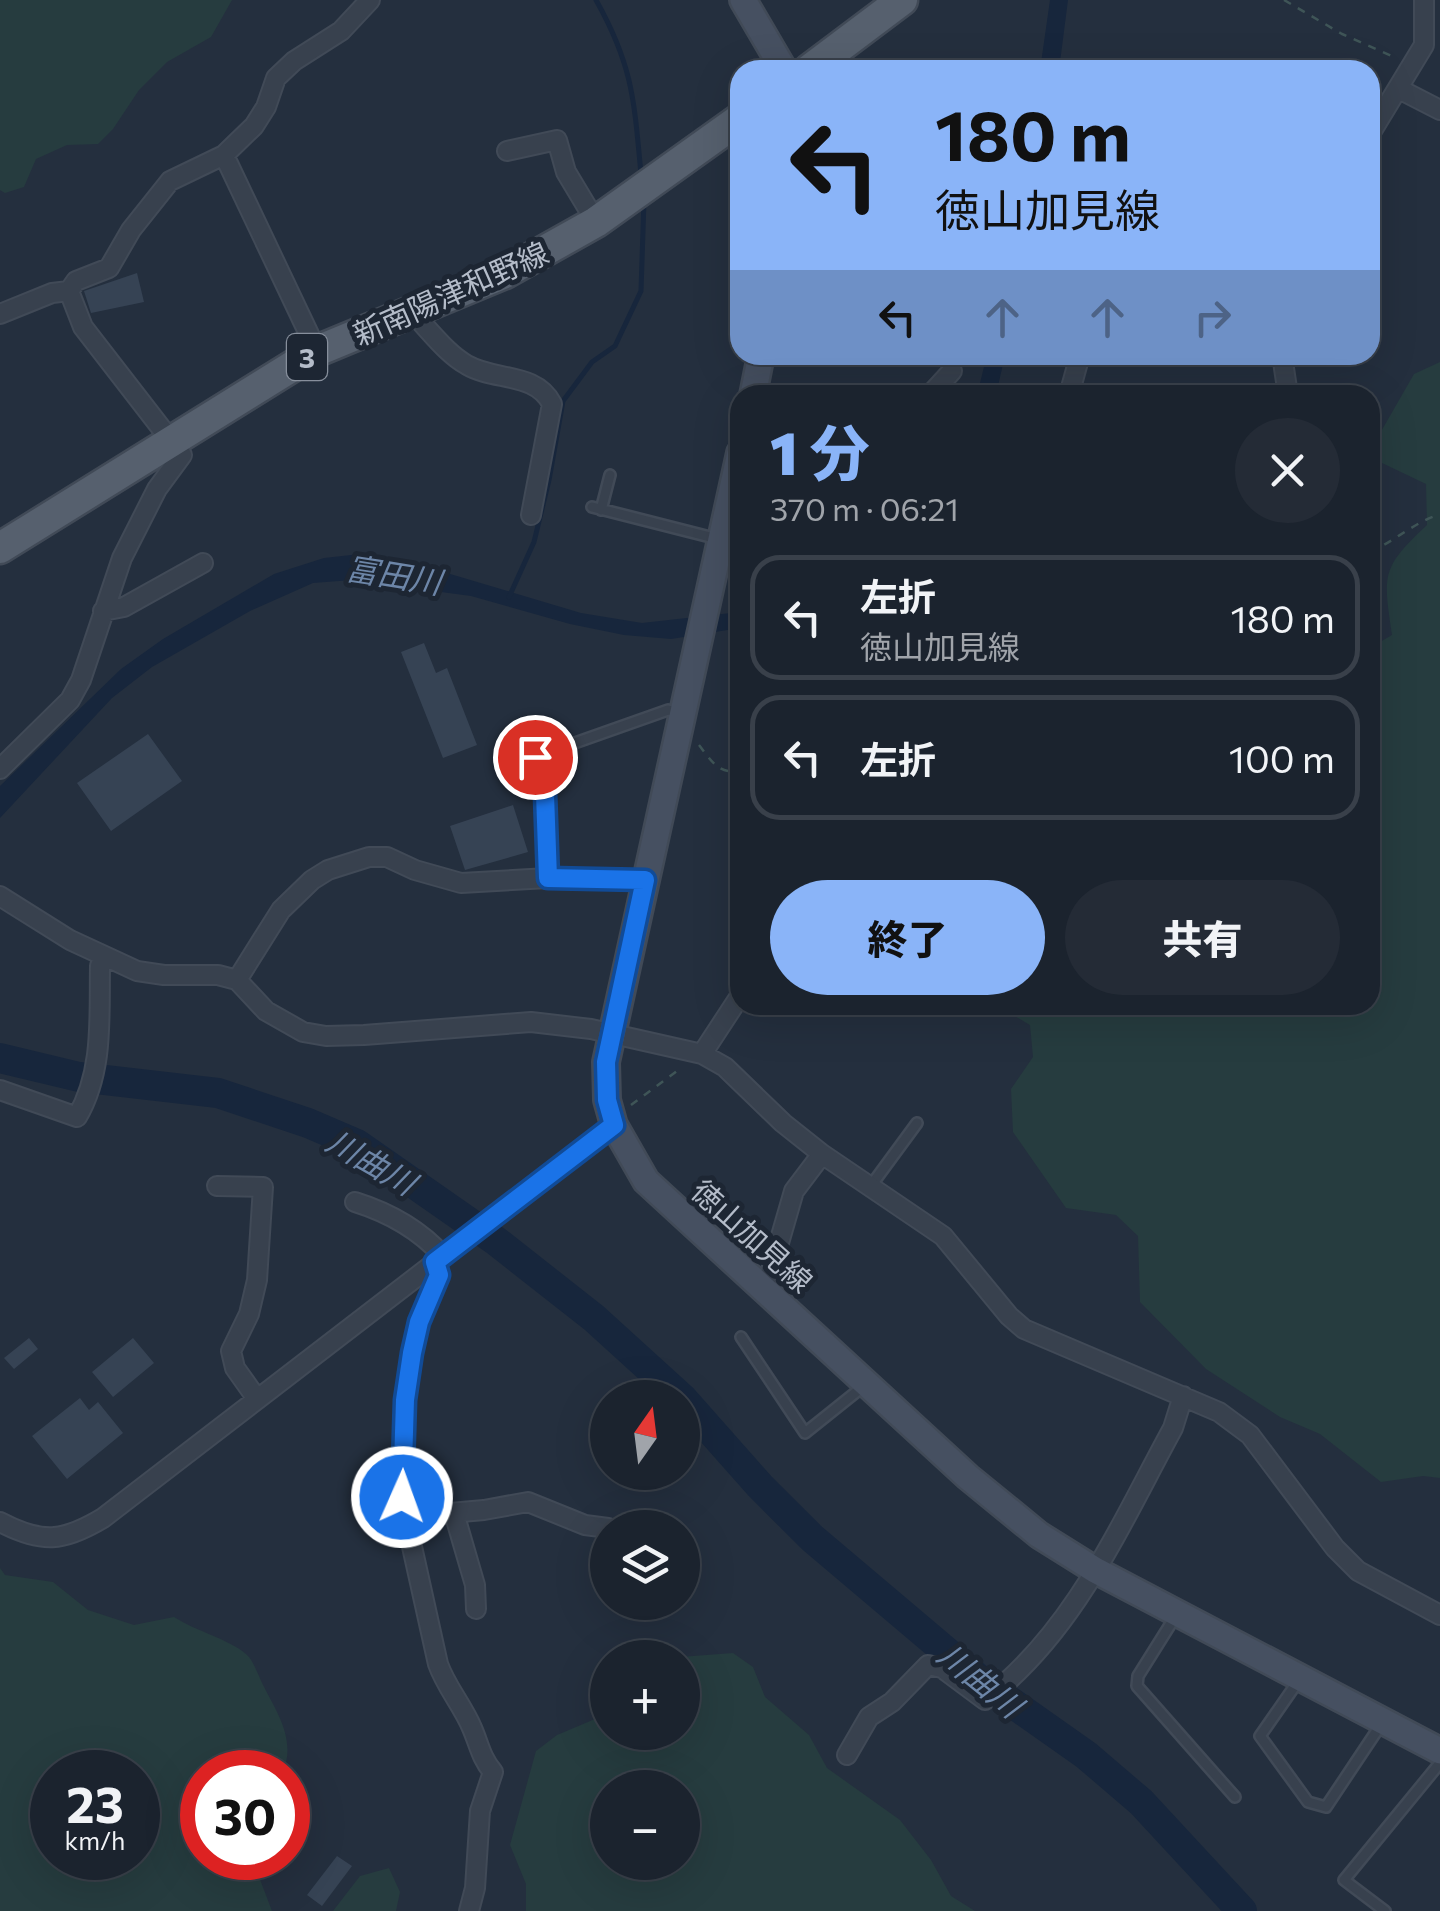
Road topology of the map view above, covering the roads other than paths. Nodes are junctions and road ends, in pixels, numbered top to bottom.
1 (370, 0) edge
2 (743, 0) edge
3 (902, 0) edge
4 (1424, 0) edge
5 (778, 60) edge
6 (822, 60) edge
7 (1399, 90) junction
8 (1440, 110) edge
9 (1380, 119) edge
10 (730, 126) edge
11 (506, 151) dead end
12 (224, 155) junction
13 (596, 222) junction
14 (69, 292) junction
15 (416, 312) junction
16 (0, 314) edge
17 (318, 351) junction
18 (952, 370) dead end
19 (939, 385) edge
20 (171, 442) junction
21 (610, 475) dead end
22 (730, 499) edge
23 (531, 515) dead end
24 (721, 540) junction
25 (0, 548) edge
26 (204, 562) dead end
27 (103, 612) junction
28 (680, 720) junction
29 (0, 770) edge
30 (548, 878) junction
31 (645, 880) junction
32 (0, 896) edge
33 (104, 958) junction
34 (237, 980) junction
35 (730, 1011) edge
36 (612, 1033) junction
37 (702, 1054) junction
38 (0, 1090) edge
39 (917, 1123) dead end
40 (614, 1125) junction
41 (822, 1154) junction
42 (217, 1186) dead end
43 (870, 1187) junction
44 (355, 1202) dead end
45 (439, 1259) junction
46 (763, 1286) junction
47 (741, 1338) dead end
48 (867, 1384) junction
49 (1182, 1396) junction
50 (256, 1399) junction
51 (454, 1512) junction
52 (404, 1516) junction
53 (0, 1522) edge
54 (590, 1526) edge
55 (1095, 1570) junction
56 (476, 1609) dead end
57 (1178, 1613) junction
58 (1440, 1615) edge
59 (1300, 1678) junction
60 (1384, 1721) junction
61 (1440, 1751) edge
62 (847, 1755) dead end
63 (1440, 1763) edge
64 (1235, 1797) dead end
65 (469, 1911) edge
66 (1385, 1911) edge

1 - 12 street
2 - 5 street
3 - 6 main road
4 - 7 street
7 - 8 street
7 - 9 street
10 - 13 main road, 新南陽津和野線 / 3
11 - 13 street
12 - 14 street
12 - 17 street
13 - 15 main road, 新南陽津和野線 / 3
14 - 16 street
14 - 20 street
15 - 17 main road, 新南陽津和野線 / 3
15 - 23 street
17 - 20 main road, 新南陽津和野線 / 3
18 - 19 street
20 - 25 main road, 新南陽津和野線 / 3
20 - 27 street
21 - 24 lane
22 - 24 street, 徳山加見線
24 - 28 street, 徳山加見線
26 - 27 street
27 - 29 street
28 - 30 lane
28 - 31 street, 徳山加見線
30 - 31 street
30 - 34 street
31 - 36 street, 徳山加見線
32 - 33 street
33 - 34 street
33 - 38 street
34 - 36 street
35 - 37 street
36 - 37 street
36 - 40 street, 徳山加見線
37 - 41 street
39 - 43 lane
40 - 45 street
40 - 46 street, 徳山加見線
41 - 43 street
41 - 46 street
42 - 50 street
43 - 49 street
44 - 45 street
45 - 50 street
45 - 52 street
46 - 48 street, 徳山加見線
47 - 48 lane
48 - 55 street, 徳山加見線
49 - 55 street
49 - 58 street
50 - 53 street
51 - 52 street
51 - 54 street
51 - 56 street
52 - 65 street
55 - 57 street, 徳山加見線
55 - 62 street
57 - 59 street, 徳山加見線
57 - 64 lane
59 - 60 street, 徳山加見線
59 - 60 lane
60 - 61 street, 徳山加見線
63 - 66 lane

